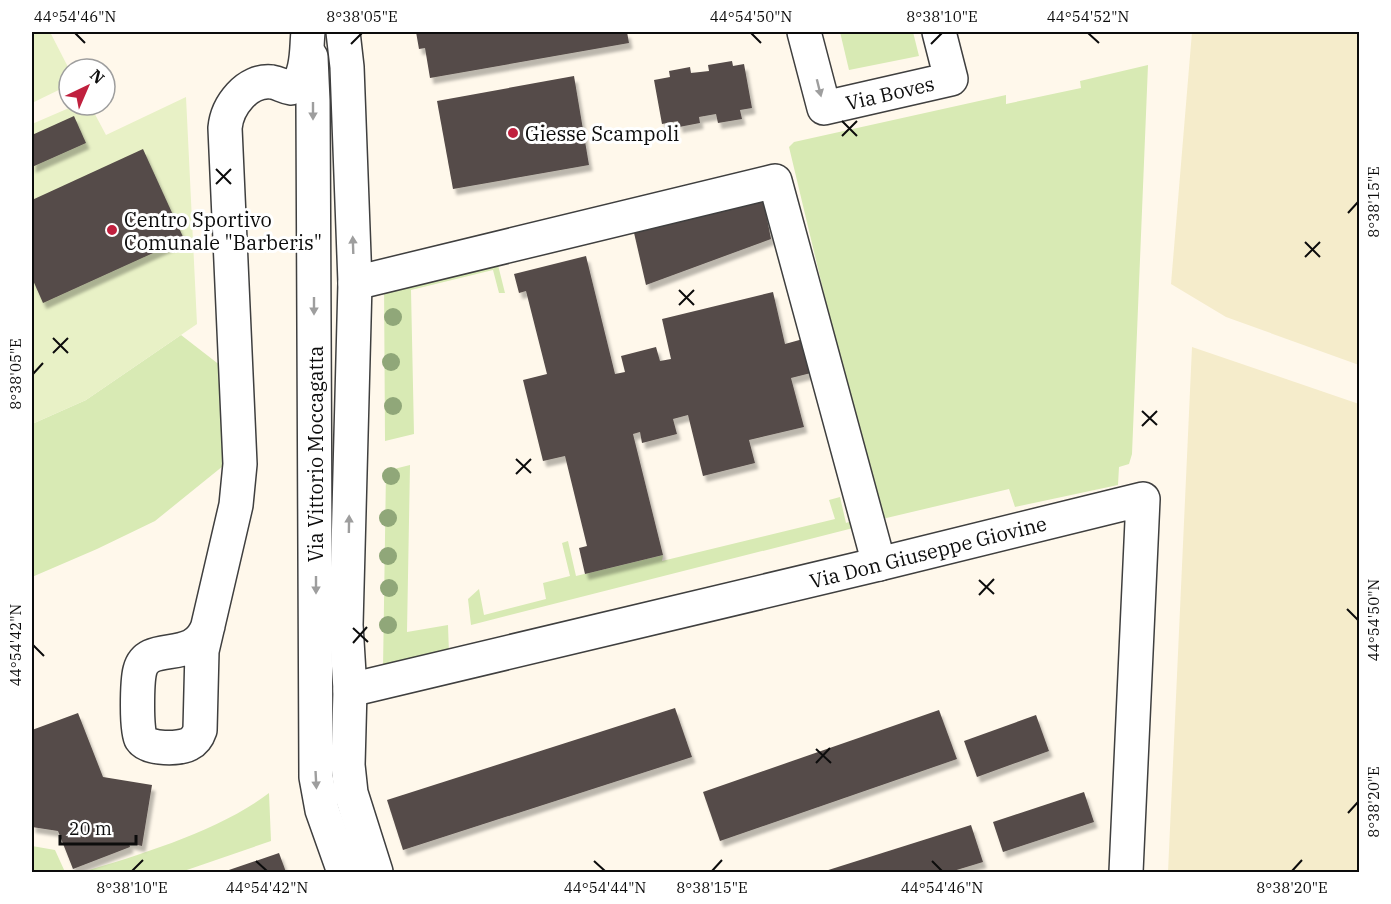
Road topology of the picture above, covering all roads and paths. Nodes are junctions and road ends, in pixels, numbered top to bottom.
1 (308, 32) edge
2 (344, 32) edge
3 (804, 32) edge
4 (939, 32) edge
5 (355, 283) junction
6 (879, 564) junction
7 (208, 626) dead end
8 (350, 690) junction
9 (344, 873) edge
10 (376, 873) edge
11 (1125, 873) edge

1 - 7 street, Via Vittorio Moccagatta
1 -> 9 street, Via Vittorio Moccagatta
5 -> 2 street, Via Vittorio Moccagatta
3 -> 4 street, Via Boves
5 - 6 street
8 -> 5 street, Via Vittorio Moccagatta
6 - 8 street, Via Don Giuseppe Giovine
6 - 11 street, Via Don Giuseppe Giovine
8 - 10 street, Via Vittorio Moccagatta

